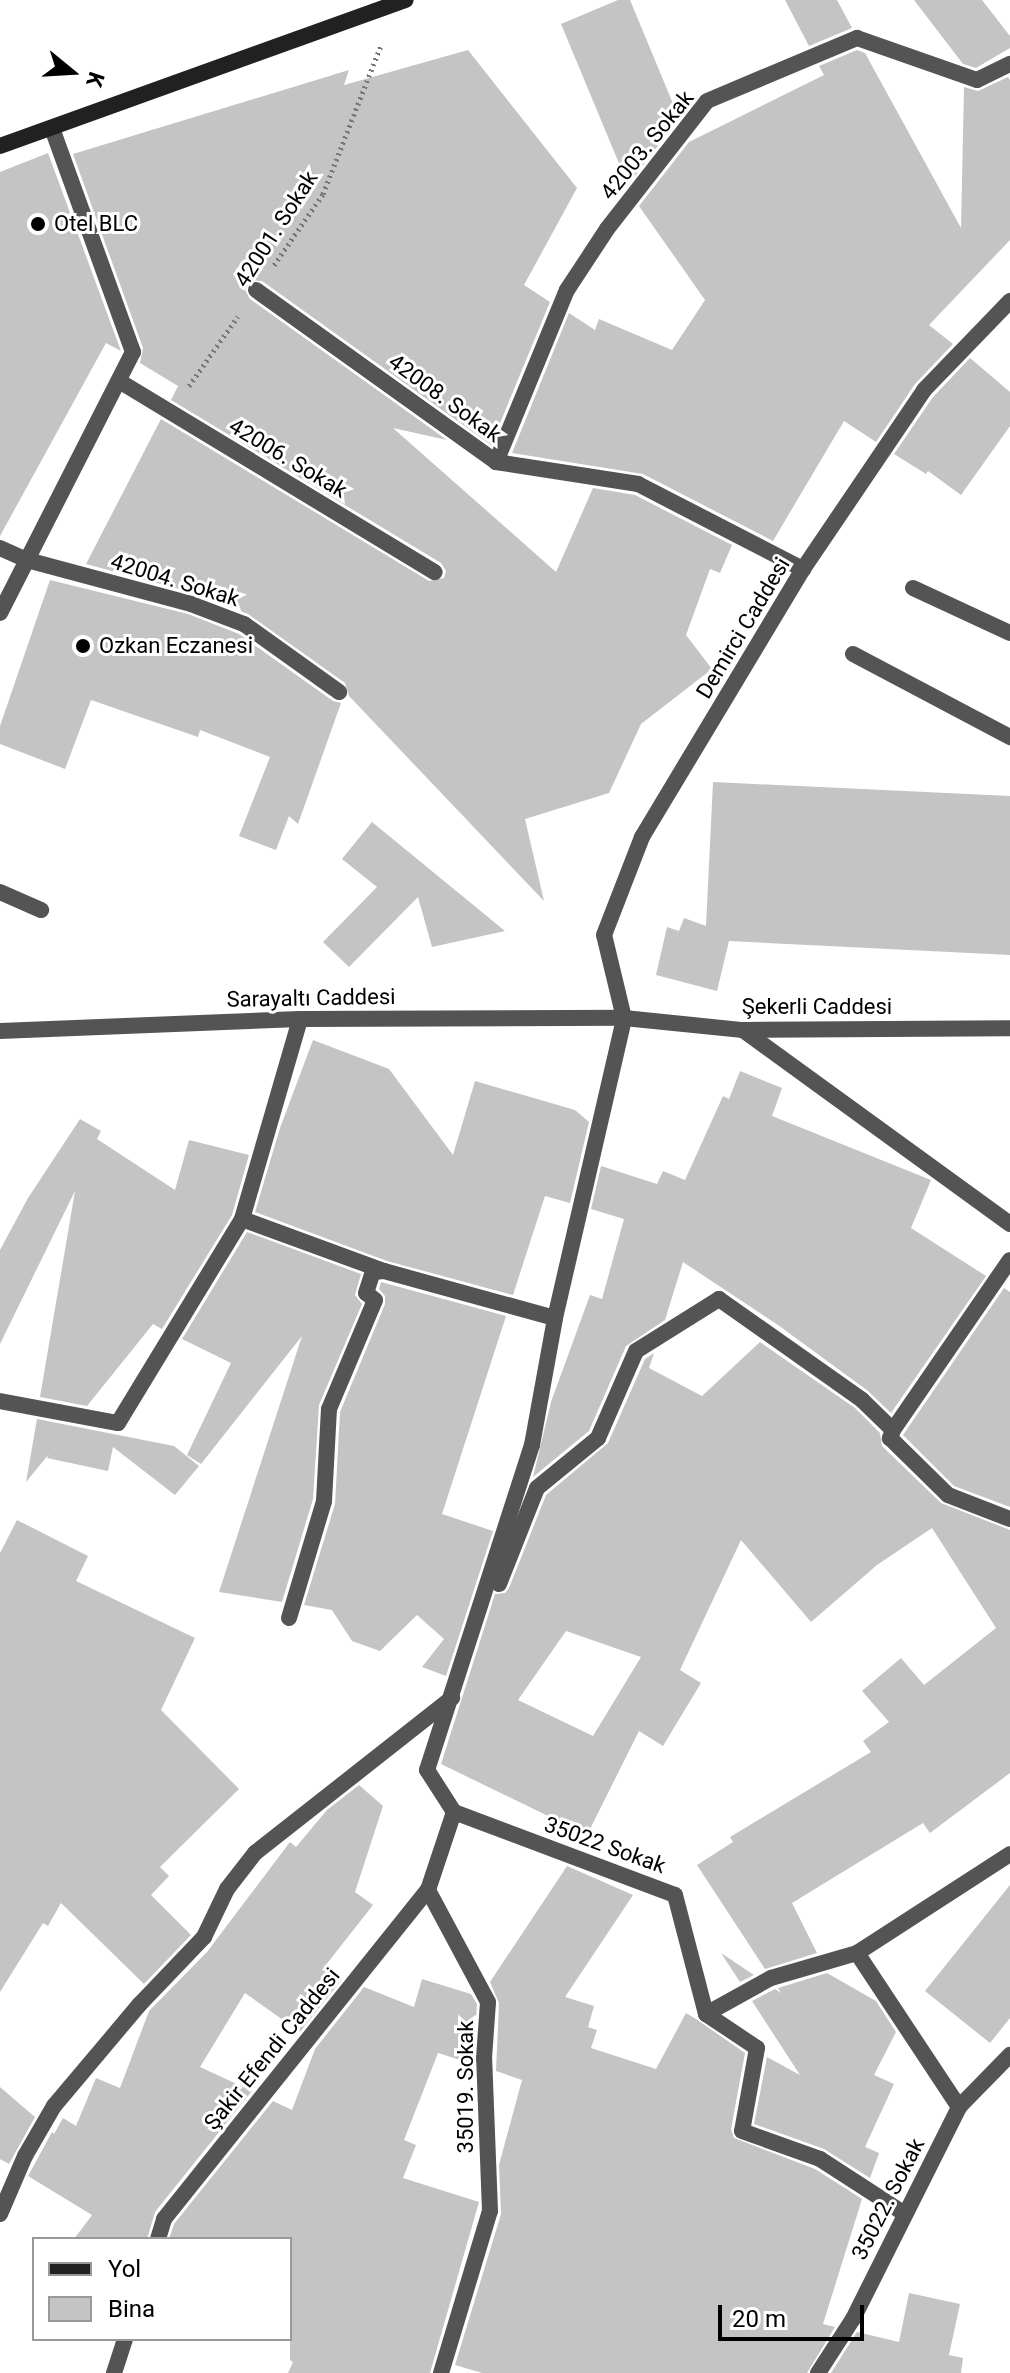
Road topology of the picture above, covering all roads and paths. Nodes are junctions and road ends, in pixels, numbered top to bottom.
1 (402, 2) edge
2 (1010, 64) edge
3 (52, 128) junction
4 (0, 146) edge
5 (256, 290) junction
6 (1010, 301) edge
7 (119, 381) junction
8 (170, 413) junction
9 (496, 462) junction
10 (0, 548) edge
11 (27, 560) junction
12 (803, 569) junction
13 (435, 572) dead end
14 (913, 588) dead end
15 (0, 613) edge
16 (1010, 633) edge
17 (853, 654) dead end
18 (339, 692) dead end
19 (1010, 737) edge
20 (0, 892) edge
21 (41, 910) dead end
22 (624, 1018) junction
23 (300, 1019) junction
24 (1010, 1028) edge
25 (743, 1030) junction
26 (0, 1031) edge
27 (242, 1219) junction
28 (1010, 1224) edge
29 (1010, 1260) edge
30 (384, 1271) junction
31 (555, 1318) junction
32 (0, 1401) edge
33 (893, 1430) junction
34 (1010, 1519) edge
35 (289, 1618) dead end
36 (453, 1697) junction
37 (454, 1812) junction
38 (1010, 1854) edge
39 (428, 1890) junction
40 (857, 1953) junction
41 (706, 2014) junction
42 (1010, 2055) edge
43 (959, 2107) junction
44 (0, 2214) edge
45 (905, 2214) junction
46 (159, 2237) edge
47 (124, 2341) edge
48 (114, 2373) edge
49 (441, 2373) edge
50 (818, 2373) edge

1 - 3 main road
1 - 5 path, 42001. Sokak
2 - 9 street, 42003. Sokak
3 - 4 main road
3 - 7 street
5 - 8 path, 42001. Sokak
5 - 9 street, 42008. Sokak
6 - 12 street, Demirci Caddesi
7 - 8 street, 42006. Sokak
7 - 11 street
8 - 13 street, 42006. Sokak
9 - 12 street, 42008. Sokak
10 - 11 street, 42004. Sokak
11 - 15 street
11 - 18 street, 42004. Sokak
12 - 22 street, Demirci Caddesi
14 - 16 street
17 - 19 street
20 - 21 street
22 - 23 street, Sarayaltı Caddesi
22 - 25 street, Şekerli Caddesi
22 - 31 street
23 - 26 street, Sarayaltı Caddesi
23 - 27 street
24 - 25 street, Şekerli Caddesi
25 - 28 street
27 - 30 street
27 - 32 street
29 - 33 street
30 - 31 street
30 - 35 street
31 - 36 street
33 - 34 street
33 - 36 street
36 - 37 street
36 - 44 street
37 - 39 street
37 - 41 street, 35022 Sokak
38 - 40 street
39 - 46 street, Şakir Efendi Caddesi
39 - 49 street, 35019. Sokak
40 - 41 street
40 - 43 street
41 - 45 street
42 - 43 street, 35022. Sokak
43 - 45 street, 35022. Sokak
45 - 50 street, 35022. Sokak
47 - 48 street

